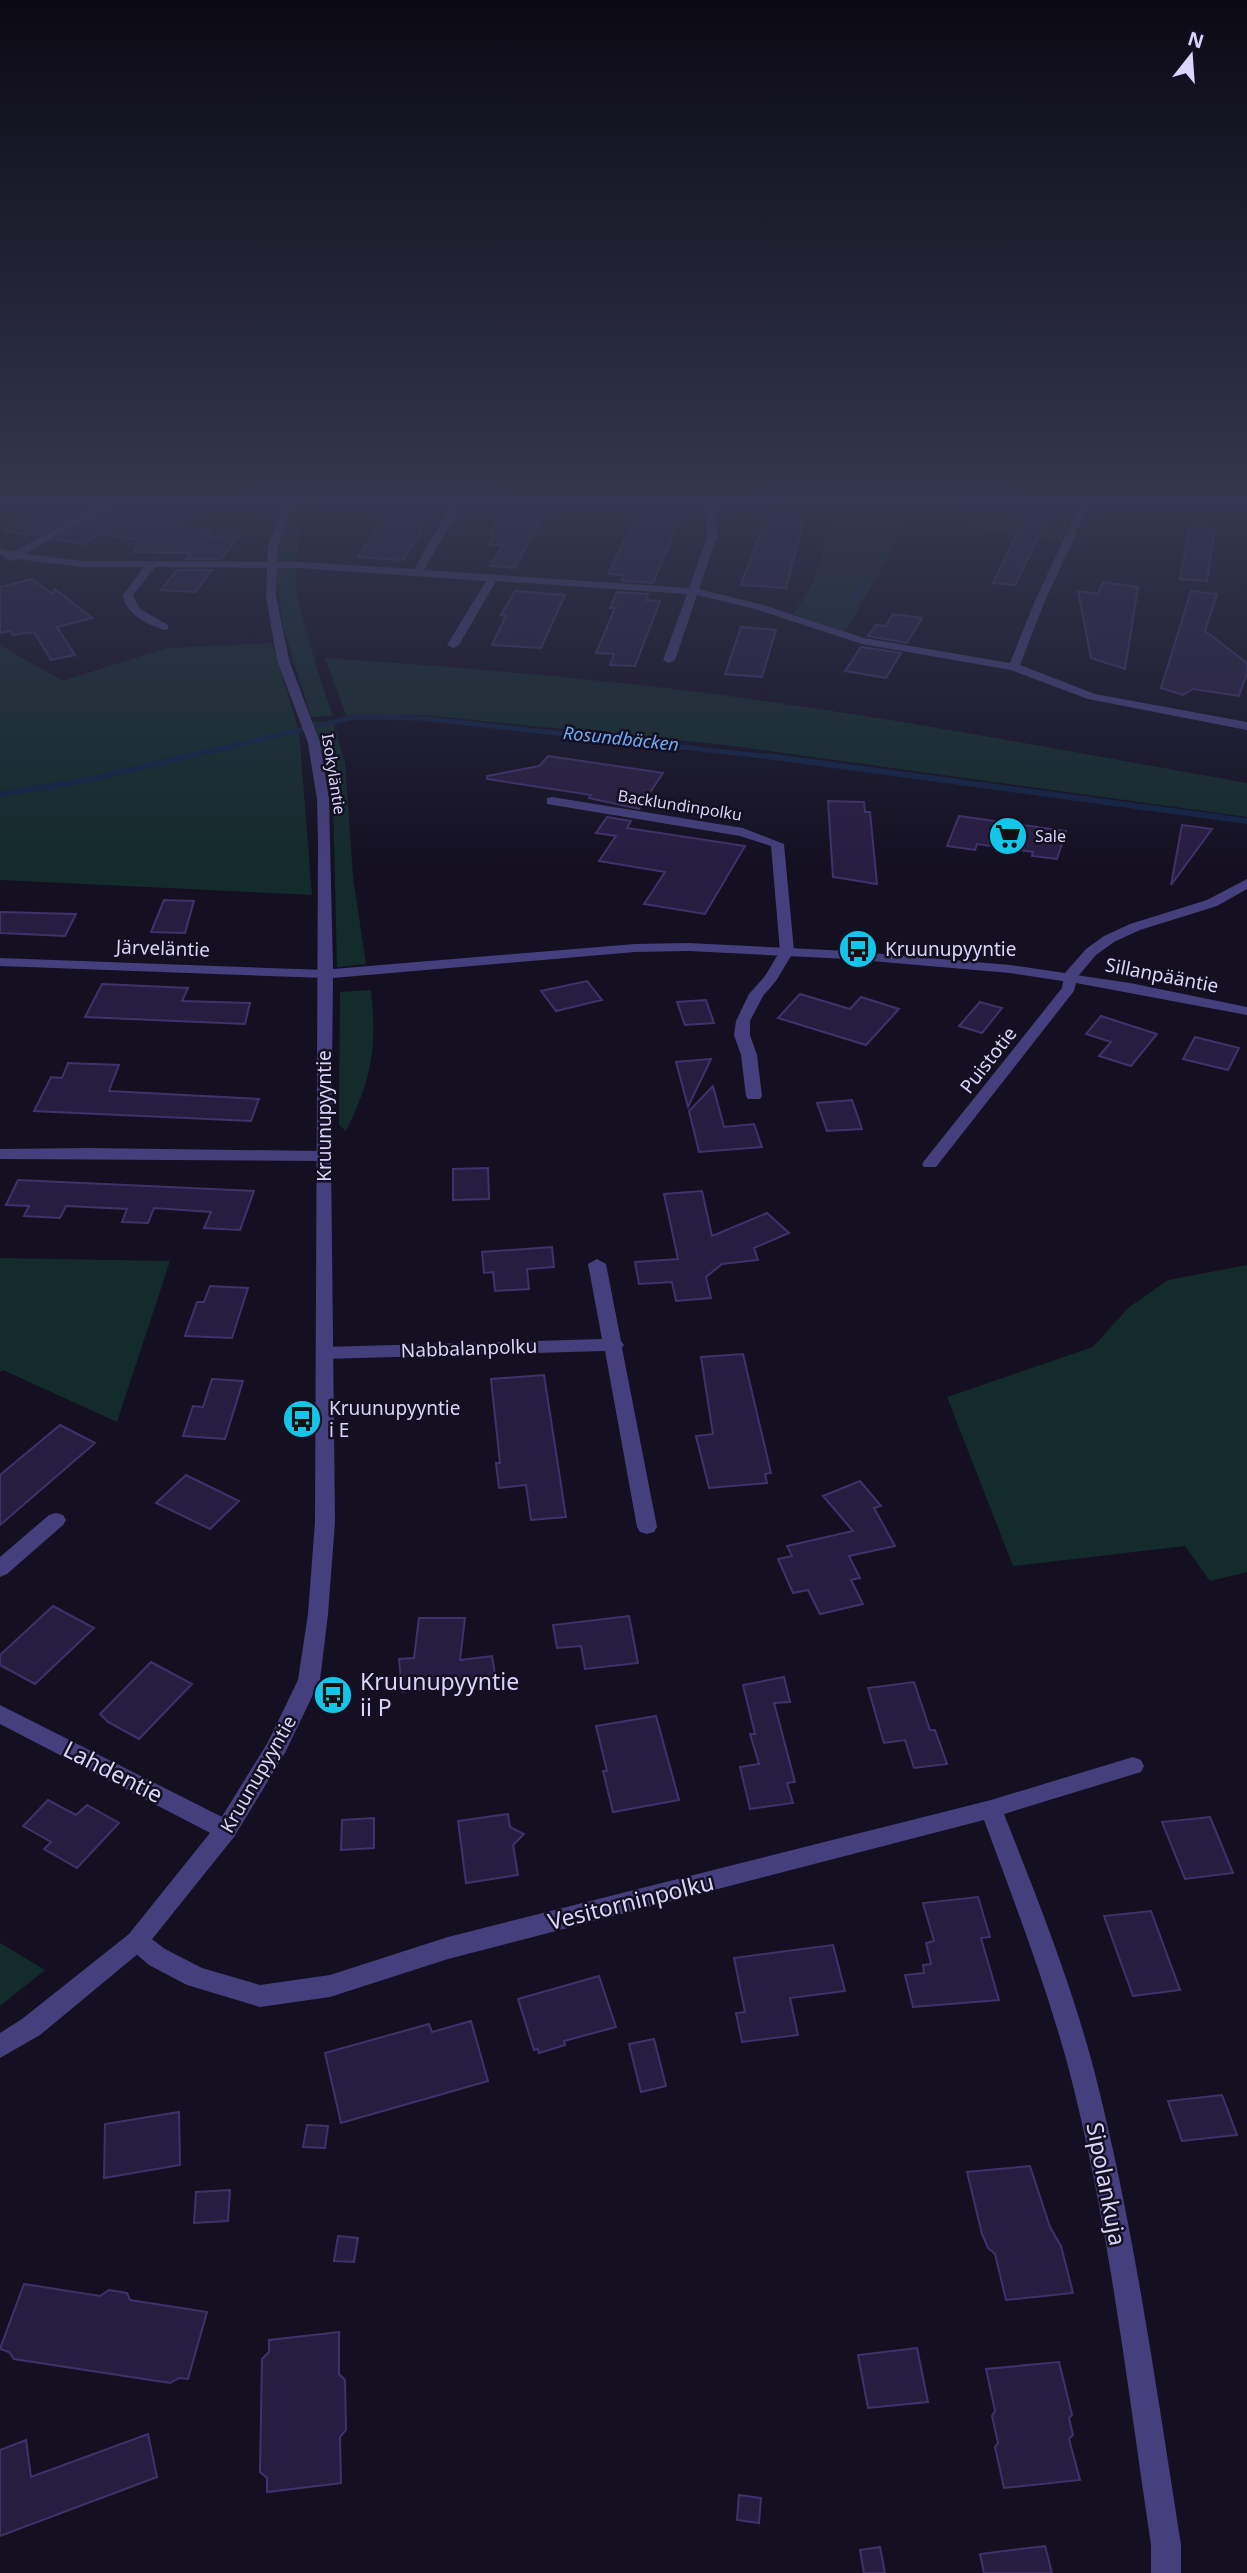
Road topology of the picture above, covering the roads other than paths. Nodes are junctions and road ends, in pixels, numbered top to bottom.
1 (159, 624) edge
2 (276, 624) edge
3 (466, 624) edge
4 (682, 624) edge
5 (811, 624) edge
6 (1031, 624) edge
7 (164, 627) dead end
8 (453, 645) dead end
9 (670, 660) dead end
10 (1014, 667) junction
11 (1247, 726) edge
12 (552, 801) dead end
13 (1247, 883) edge
14 (787, 951) junction
15 (0, 962) edge
16 (325, 974) junction
17 (1069, 978) junction
18 (1247, 1011) edge
19 (754, 1097) dead end
20 (0, 1154) edge
21 (323, 1156) junction
22 (930, 1164) dead end
23 (597, 1264) dead end
24 (615, 1345) junction
25 (324, 1353) junction
26 (56, 1520) dead end
27 (647, 1527) dead end
28 (0, 1569) edge
29 (0, 1714) edge
30 (1133, 1766) dead end
31 (991, 1809) junction
32 (226, 1830) junction
33 (137, 1941) junction
34 (0, 2047) edge
35 (1166, 2573) edge

1 - 7 street
2 - 16 street, Isokyläntie
3 - 8 street
4 - 9 street
5 - 10 street
6 - 10 street
10 - 11 street
12 - 14 street, Backlundinpolku
13 - 17 street
14 - 16 street
14 - 17 street
14 - 19 street
15 - 16 street, Järveläntie
16 - 21 street, Kruunupyyntie
17 - 18 street, Sillanpääntie
17 - 22 street, Puistotie
20 - 21 street
21 - 25 street, Kruunupyyntie
23 - 24 street
24 - 25 street, Nabbalanpolku
24 - 27 street
25 - 32 street, Kruunupyyntie
26 - 28 street
29 - 32 street, Lahdentie
30 - 31 street, Vesitorninpolku
31 - 33 street, Vesitorninpolku
31 - 35 street, Sipolankuja
32 - 33 street, Kruunupyyntie
33 - 34 street, Kruunupyyntie

